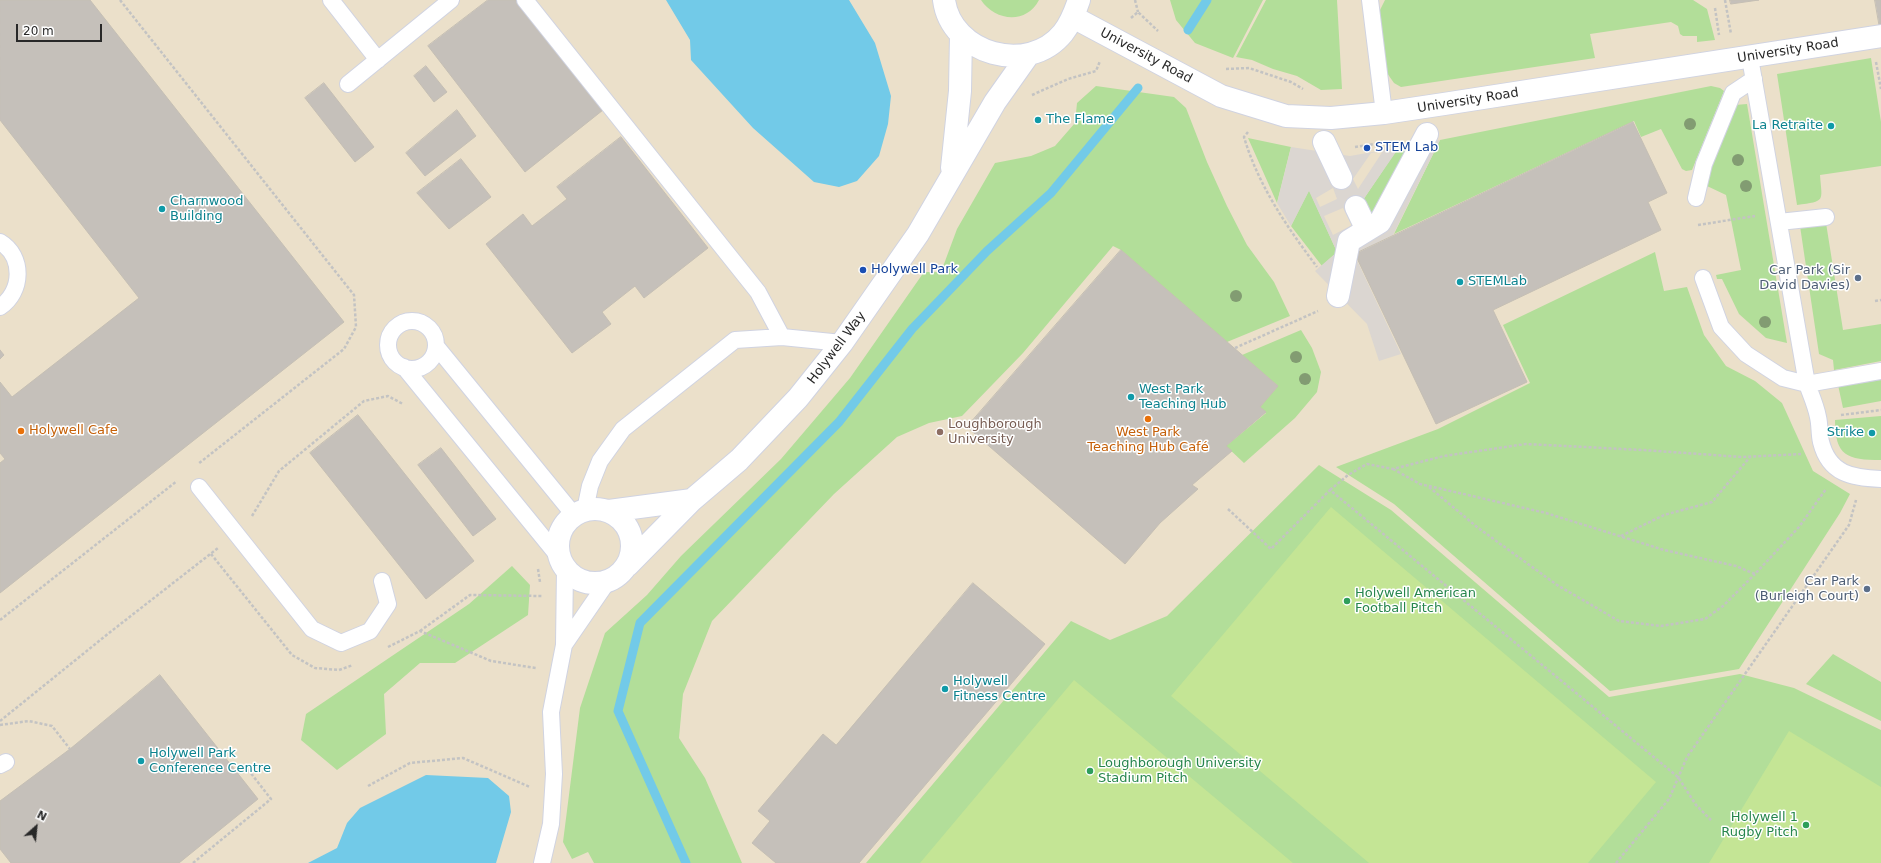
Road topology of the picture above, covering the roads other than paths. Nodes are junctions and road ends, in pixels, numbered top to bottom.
1 (331, 0) edge
2 (450, 0) edge
3 (525, 0) edge
4 (944, 0) edge
5 (1370, 0) edge
6 (1076, 8) edge
7 (961, 35) junction
8 (1881, 36) edge
9 (1029, 54) junction
10 (1750, 58) junction
11 (378, 60) junction
12 (1754, 79) junction
13 (348, 84) dead end
14 (1384, 113) junction
15 (1428, 134) dead end
16 (1324, 142) dead end
17 (952, 174) junction
18 (1696, 198) dead end
19 (1826, 217) dead end
20 (1779, 222) junction
21 (1367, 230) junction
22 (0, 242) edge
23 (1703, 278) dead end
24 (1338, 296) road end
25 (0, 307) edge
26 (782, 336) junction
27 (842, 343) junction
28 (436, 346) junction
29 (404, 367) junction
30 (1881, 371) edge
31 (1807, 384) junction
32 (1881, 479) edge
33 (199, 487) dead end
34 (692, 500) junction
35 (609, 511) junction
36 (580, 512) junction
37 (562, 562) junction
38 (628, 565) junction
39 (382, 581) dead end
40 (608, 581) junction
41 (564, 645) junction
42 (542, 863) edge

1 - 11 lane
2 - 11 lane
3 - 26 lane
4 - 7 street
5 - 14 lane
6 - 9 street
6 - 14 street, University Road
7 - 9 street
7 - 17 street, Holywell Way
8 - 10 street, University Road
9 - 17 street, Holywell Way
10 - 12 lane
10 - 14 street, University Road
11 - 13 lane
12 - 18 lane
12 - 20 lane
15 - 21 street
16 - 21 street
17 - 27 street, Holywell Way
19 - 20 lane
20 - 31 lane
21 - 24 street
22 - 25 lane
23 - 31 lane
26 - 27 lane
26 - 36 lane
27 - 34 street, Holywell Way
28 - 29 lane
28 - 29 lane
28 - 36 lane
29 - 37 lane
30 - 31 lane
31 - 32 lane
33 - 39 lane
34 - 35 street
34 - 38 street, Holywell Way
35 - 36 street
35 - 38 street
36 - 37 street
37 - 40 street
37 - 41 lane
38 - 40 street
40 - 41 lane
41 - 42 lane

